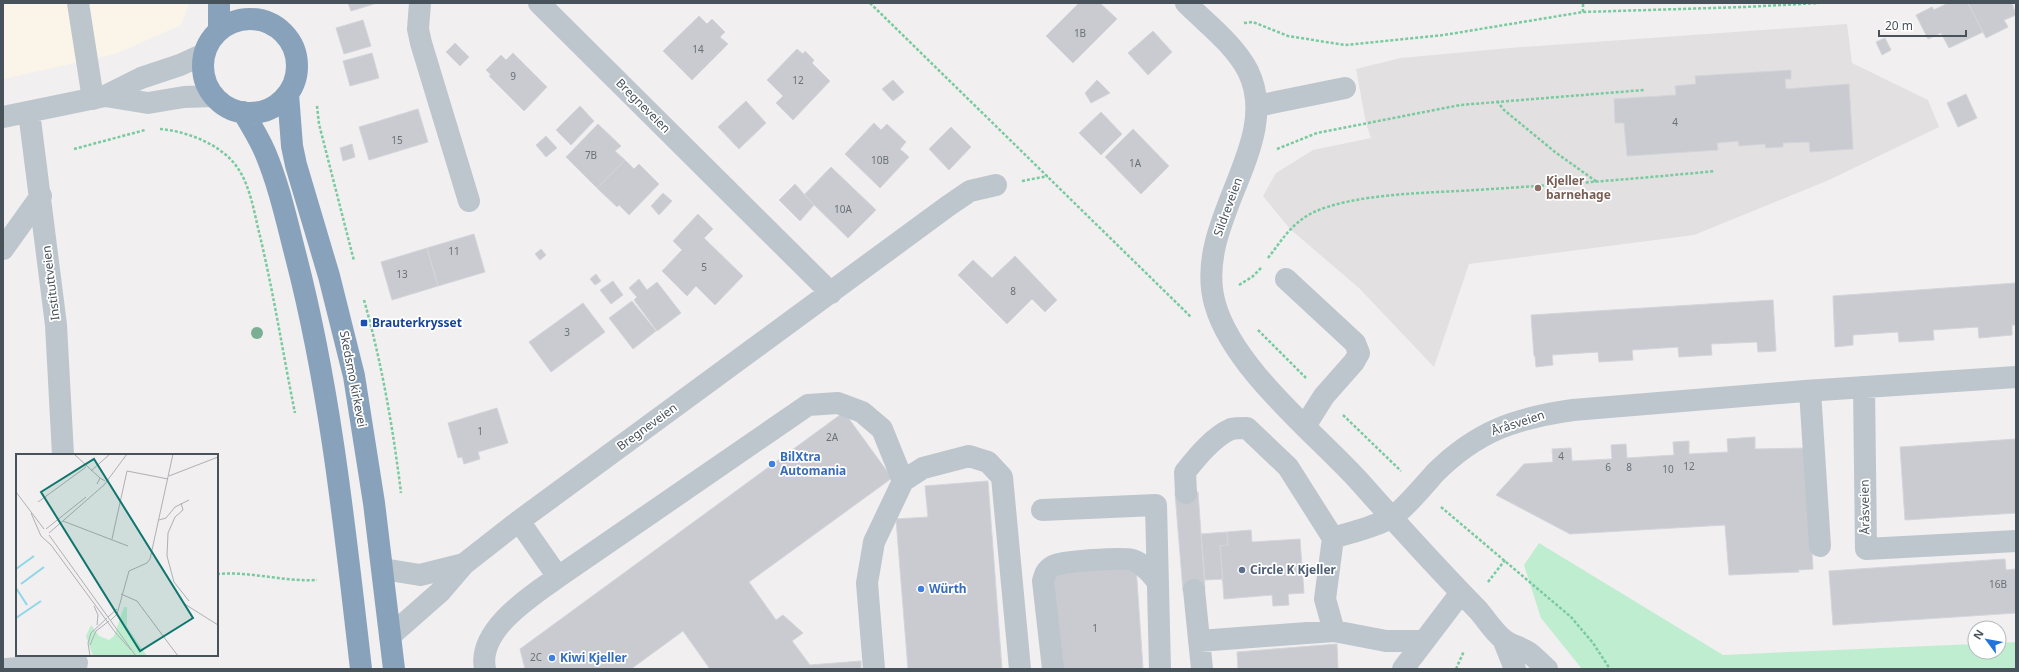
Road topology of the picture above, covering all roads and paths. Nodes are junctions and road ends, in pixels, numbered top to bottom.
1 (78, 3) edge
2 (219, 3) edge
3 (257, 3) edge
4 (420, 3) edge
5 (539, 3) edge
6 (870, 3) edge
7 (1186, 3) edge
8 (1583, 3) edge
9 (1819, 3) edge
10 (1583, 12) junction
11 (268, 22) junction
12 (1210, 26) junction
13 (219, 30) junction
14 (204, 54) junction
15 (1345, 88) dead end
16 (1644, 90) dead end
17 (288, 94) junction
18 (214, 96) junction
19 (99, 97) junction
20 (1496, 101) junction
21 (1257, 106) junction
22 (29, 112) junction
23 (244, 112) junction
24 (3, 117) edge
25 (154, 129) dead end
26 (148, 130) dead end
27 (74, 149) dead end
28 (1271, 152) dead end
29 (1715, 172) dead end
30 (1597, 182) junction
31 (996, 185) dead end
32 (41, 196) junction
33 (469, 201) dead end
34 (10, 234) edge
35 (3, 250) edge
36 (1286, 279) dead end
37 (1235, 287) dead end
38 (831, 293) junction
39 (1194, 320) dead end
40 (2016, 377) edge
41 (1864, 387) junction
42 (1810, 391) junction
43 (295, 413) dead end
44 (1305, 426) junction
45 (63, 454) edge
46 (903, 481) junction
47 (1186, 493) dead end
48 (1441, 507) dead end
49 (1042, 510) dead end
50 (1391, 518) junction
51 (519, 521) junction
52 (1333, 538) junction
53 (2016, 541) edge
54 (1820, 546) dead end
55 (1505, 560) junction
56 (464, 564) junction
57 (382, 569) junction
58 (218, 574) edge
59 (558, 577) junction
60 (317, 580) dead end
61 (1158, 582) junction
62 (1488, 583) dead end
63 (1194, 590) dead end
64 (1460, 594) junction
65 (1334, 631) junction
66 (390, 636) junction
67 (1503, 639) junction
68 (1199, 641) junction
69 (1424, 642) junction
70 (1464, 651) dead end
71 (77, 662) edge
72 (6, 669) edge
73 (361, 669) edge
74 (394, 669) edge
75 (485, 669) edge
76 (874, 669) edge
77 (1020, 669) edge
78 (1053, 669) edge
79 (1160, 669) edge
80 (1202, 669) edge
81 (1403, 669) edge
82 (1456, 669) edge
83 (1515, 669) edge
84 (1547, 669) edge
85 (1610, 669) edge

1 - 19 street
2 - 13 highway
3 - 11 highway
4 - 33 street
5 - 38 street, Bregneveien
6 - 39 path
7 - 12 street, Sildreveien
8 - 10 path
9 - 10 path
10 - 12 path
11 - 13 highway
11 - 17 highway
12 - 21 street, Sildreveien
13 - 14 highway
14 - 18 highway
14 - 19 street
15 - 21 street
16 - 20 path
17 - 23 highway
17 - 57 highway, Skedsmo kirkevei
18 - 19 street
18 - 23 highway
19 - 22 street
20 - 28 path
20 - 30 path
21 - 44 street, Sildreveien
22 - 24 street
22 - 32 street, Instituttveien
23 - 73 highway
25 - 43 path
26 - 27 path
29 - 30 path
30 - 37 path
31 - 38 street, Bregneveien
32 - 34 street
32 - 45 street, Instituttveien
34 - 35 street
36 - 44 street
38 - 51 street, Bregneveien
40 - 41 street, Åråsveien
41 - 42 street, Åråsveien
41 - 53 street, Åråsveien
42 - 50 street, Åråsveien
42 - 54 street
44 - 50 street, Sildreveien
46 - 59 street
46 - 76 street
46 - 77 street
47 - 52 street
48 - 55 path
49 - 61 street
50 - 52 street
50 - 64 street
51 - 56 street, Bregneveien
51 - 59 street
52 - 65 street
55 - 62 path
55 - 85 path
56 - 57 street, Bregneveien
56 - 66 street, Bregneveien
57 - 66 highway, Skedsmo kirkevei
58 - 60 path
59 - 75 street
61 - 78 street
61 - 79 street
63 - 68 street
64 - 67 street
64 - 69 street
65 - 68 street
65 - 69 street
66 - 74 highway, Skedsmo kirkevei
67 - 83 street
67 - 84 street
68 - 80 street
69 - 81 street
70 - 82 path
71 - 72 street

